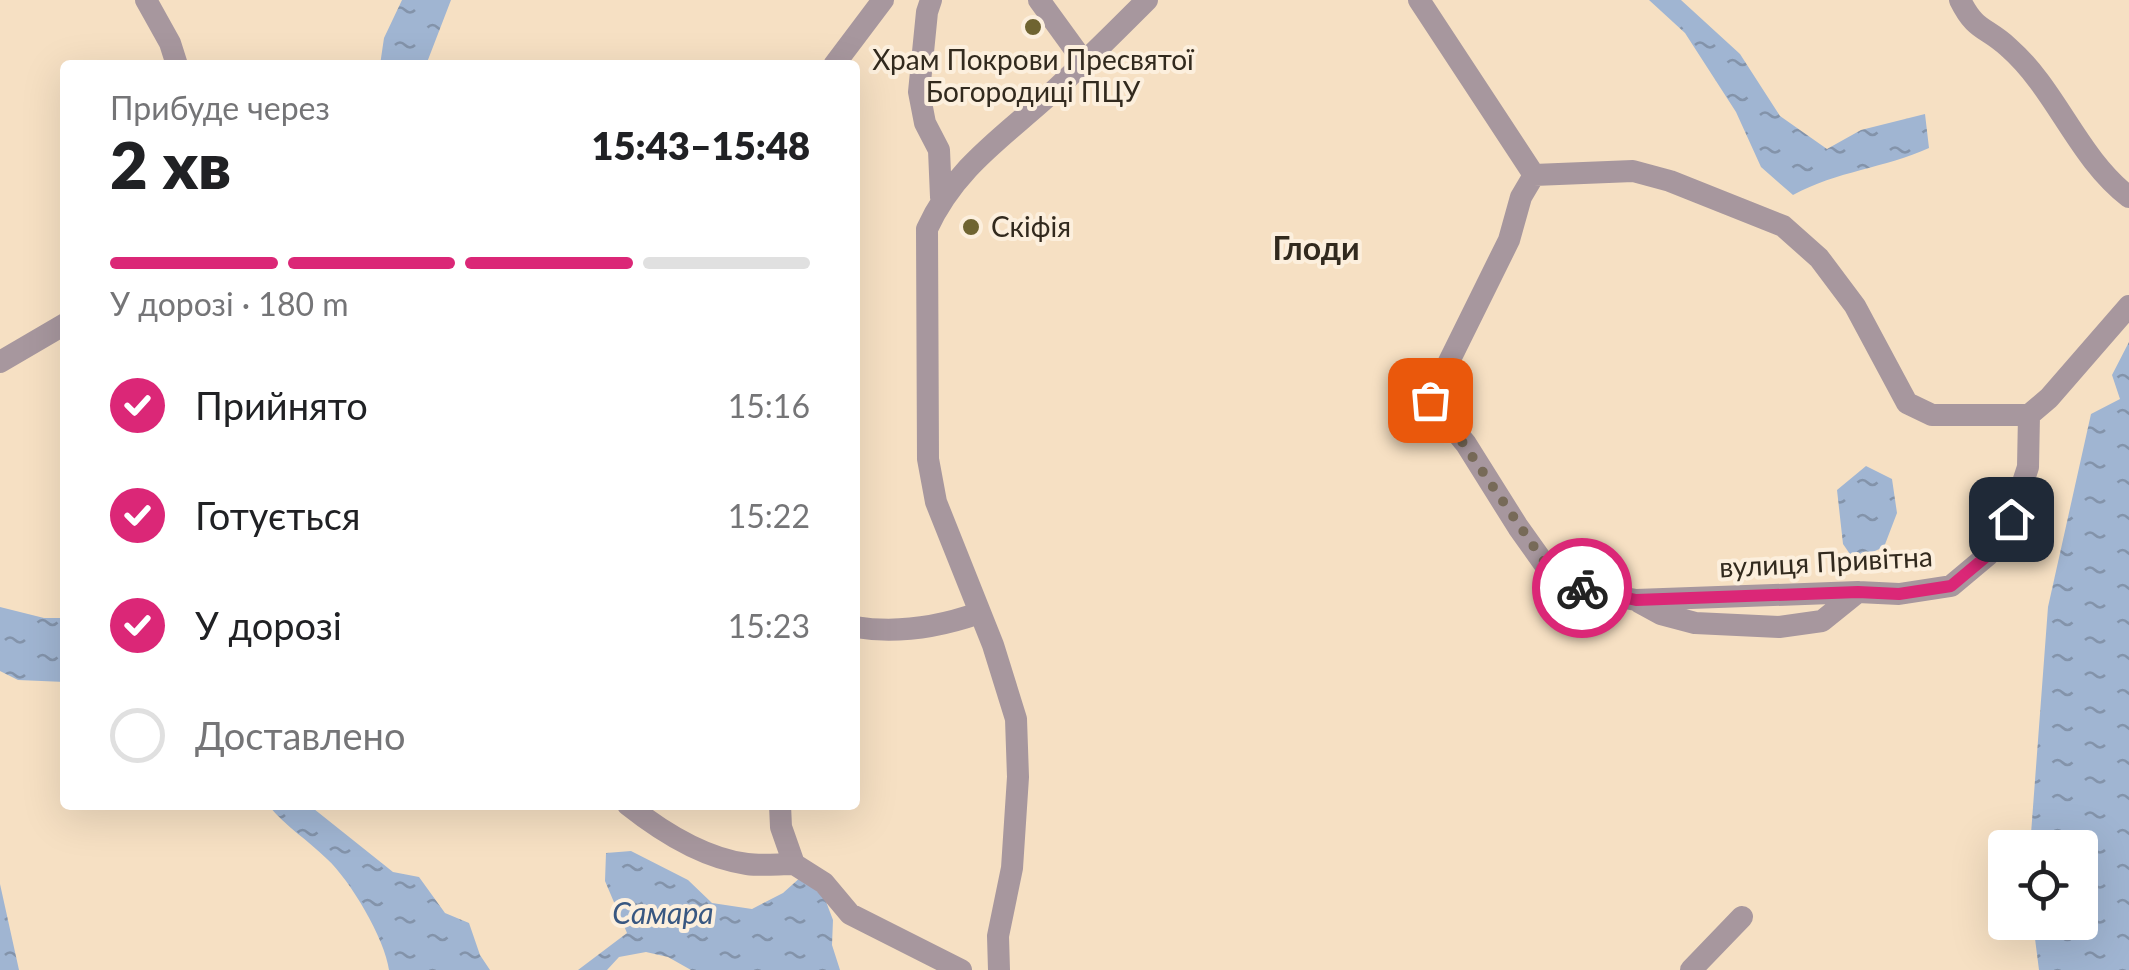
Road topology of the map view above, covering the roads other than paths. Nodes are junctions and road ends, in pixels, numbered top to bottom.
1 (146, 0) edge
2 (883, 0) edge
3 (931, 0) edge
4 (1039, 0) edge
5 (1148, 0) edge
6 (1419, 0) edge
7 (1960, 0) edge
8 (176, 60) edge
9 (838, 60) edge
10 (1084, 62) junction
11 (1534, 175) junction
12 (941, 197) junction
13 (2129, 197) edge
14 (2129, 306) edge
15 (60, 327) edge
16 (0, 362) edge
17 (2030, 415) junction
18 (1858, 592) junction
19 (1636, 600) junction
20 (979, 613) junction
21 (860, 628) edge
22 (634, 810) edge
23 (780, 810) edge
24 (794, 864) junction
25 (1742, 917) dead end
26 (961, 970) edge
27 (999, 970) edge
28 (1691, 970) edge

1 - 8 street
2 - 9 street
3 - 12 street
4 - 10 street
5 - 10 street
6 - 11 street
7 - 13 street
10 - 12 street
11 - 17 street
11 - 19 street, вулиця Привітна
12 - 20 street
14 - 17 street
15 - 16 street
17 - 18 street, вулиця Привітна
18 - 19 street, вулиця Привітна
18 - 19 street
20 - 21 street
20 - 27 street
22 - 24 street
23 - 24 street
24 - 26 street
25 - 28 street

